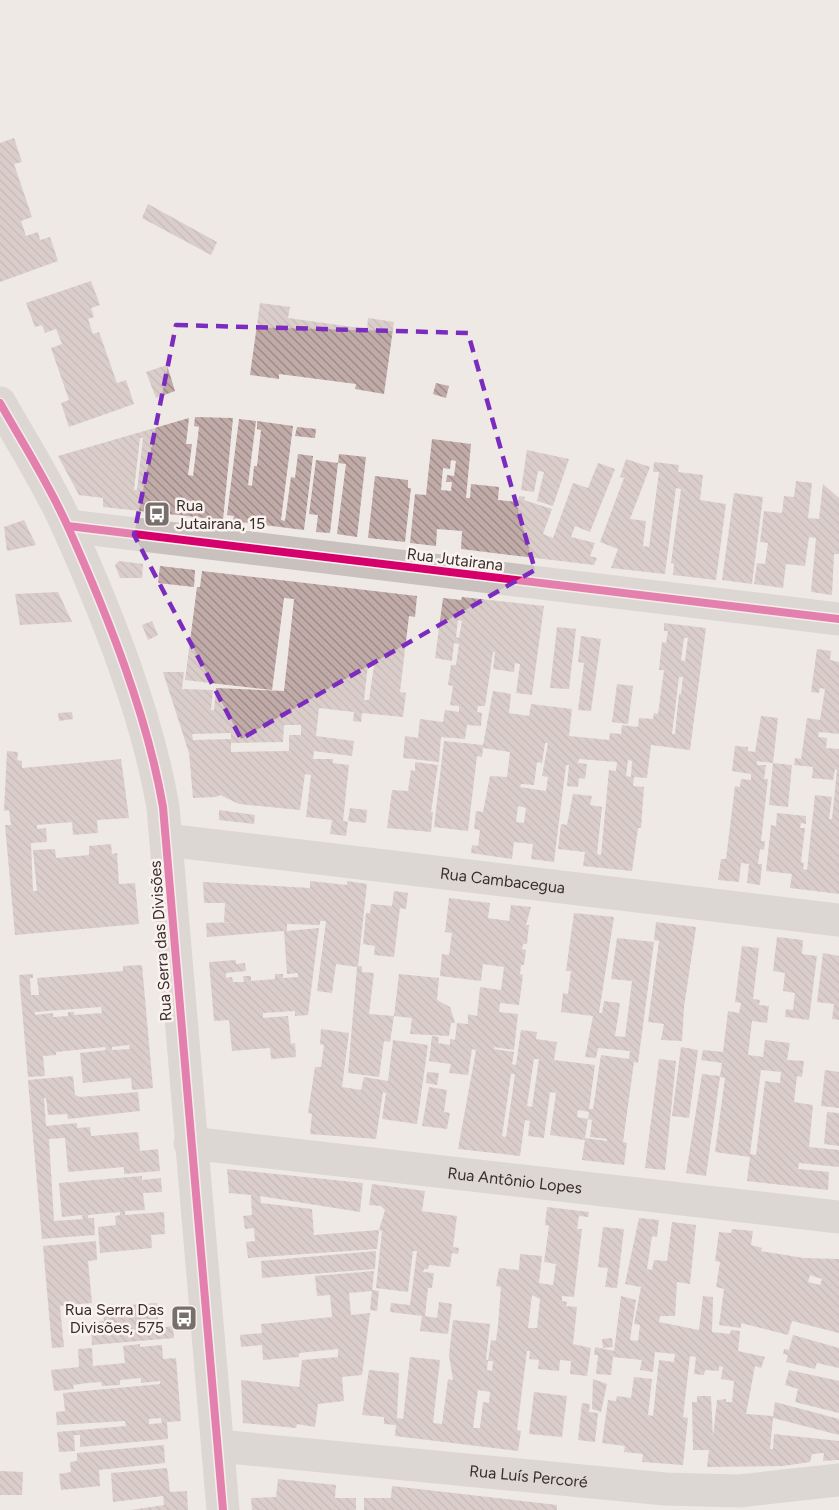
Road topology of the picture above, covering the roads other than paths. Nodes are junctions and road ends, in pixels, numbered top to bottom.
1 (0, 403) edge
2 (68, 526) junction
3 (839, 619) edge
4 (166, 840) junction
5 (839, 920) edge
6 (190, 1143) junction
7 (839, 1217) edge
8 (218, 1446) junction
9 (839, 1480) edge
10 (223, 1510) edge

1 - 2 street, Rua Serra das Divisões
2 - 3 street, Rua Jutairana
2 - 4 street, Rua Serra das Divisões
4 - 5 street, Rua Cambacegua
4 - 6 street, Rua Serra das Divisões
6 - 7 street, Rua Antônio Lopes
6 - 8 street, Rua Serra das Divisões
8 - 9 street, Rua Luís Percoré
8 - 10 street, Rua Serra das Divisões

